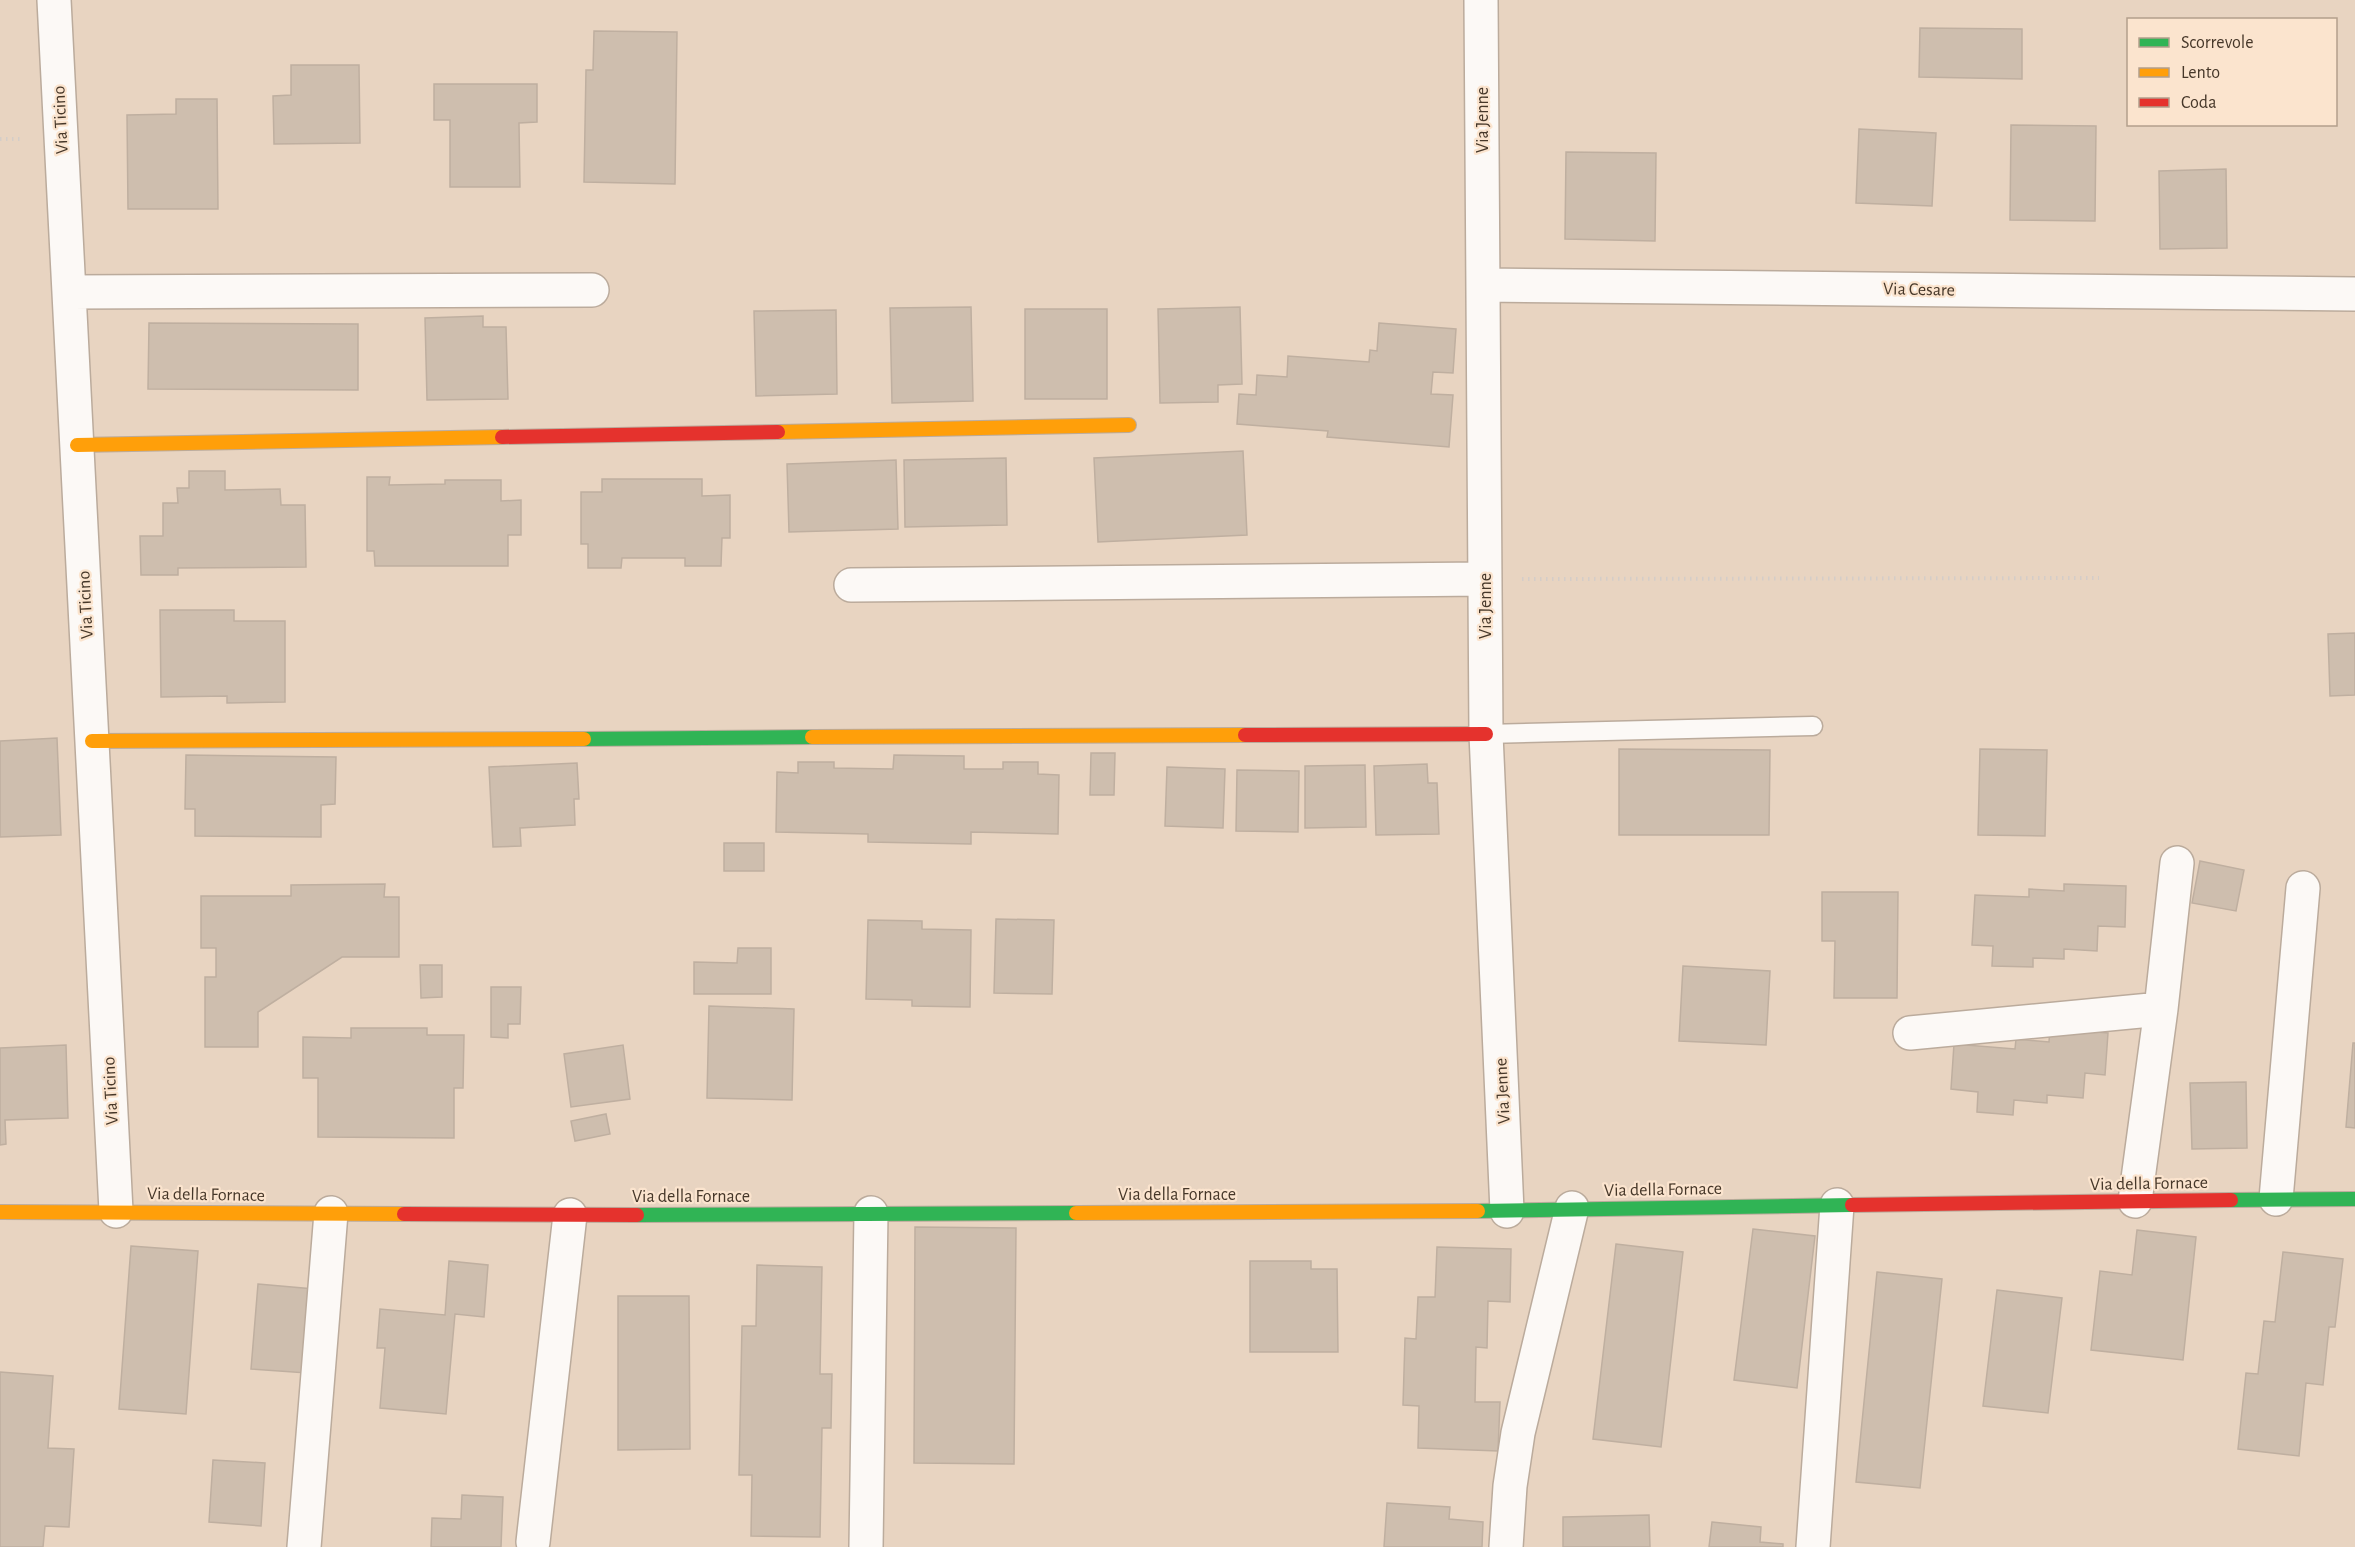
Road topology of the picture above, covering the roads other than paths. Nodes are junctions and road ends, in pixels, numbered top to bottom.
1 (54, 0) edge
2 (1481, 0) edge
3 (1483, 285) junction
4 (592, 290) dead end
5 (69, 292) junction
6 (2355, 294) edge
7 (1129, 425) dead end
8 (77, 445) junction
9 (1485, 579) junction
10 (851, 585) dead end
11 (1813, 726) dead end
12 (1486, 734) junction
13 (92, 741) junction
14 (2177, 863) dead end
15 (2303, 888) dead end
16 (2161, 1009) junction
17 (1910, 1033) dead end
18 (2276, 1199) junction
19 (2355, 1199) edge
20 (2135, 1201) junction
21 (1837, 1205) junction
22 (1572, 1208) junction
23 (116, 1210) junction
24 (1507, 1211) junction
25 (0, 1212) edge
26 (331, 1213) junction
27 (871, 1213) junction
28 (570, 1215) junction
29 (533, 1542) dead end
30 (304, 1547) edge
31 (866, 1547) edge
32 (1506, 1547) edge
33 (1813, 1547) edge

1 - 5 street, Via Ticino
2 - 3 street, Via Jenne
3 - 6 street, Via Cesare
3 - 9 street, Via Jenne
4 - 5 street
5 - 8 street, Via Ticino
7 - 8 street
8 - 13 street, Via Ticino
9 - 10 street
9 - 12 street, Via Jenne
11 - 12 lane
12 - 13 street
12 - 24 street, Via Jenne
13 - 23 street, Via Ticino
14 - 16 street
15 - 18 street
16 - 17 street
16 - 20 street
18 - 19 street, Via della Fornace
18 - 20 street, Via della Fornace
20 - 21 street, Via della Fornace
21 - 22 street, Via della Fornace
21 - 33 street
22 - 24 street, Via della Fornace
22 - 32 street
23 - 25 street, Via della Fornace
23 - 26 street, Via della Fornace
24 - 27 street, Via della Fornace
26 - 28 street, Via della Fornace
26 - 30 street
27 - 28 street, Via della Fornace
27 - 31 street
28 - 29 street

